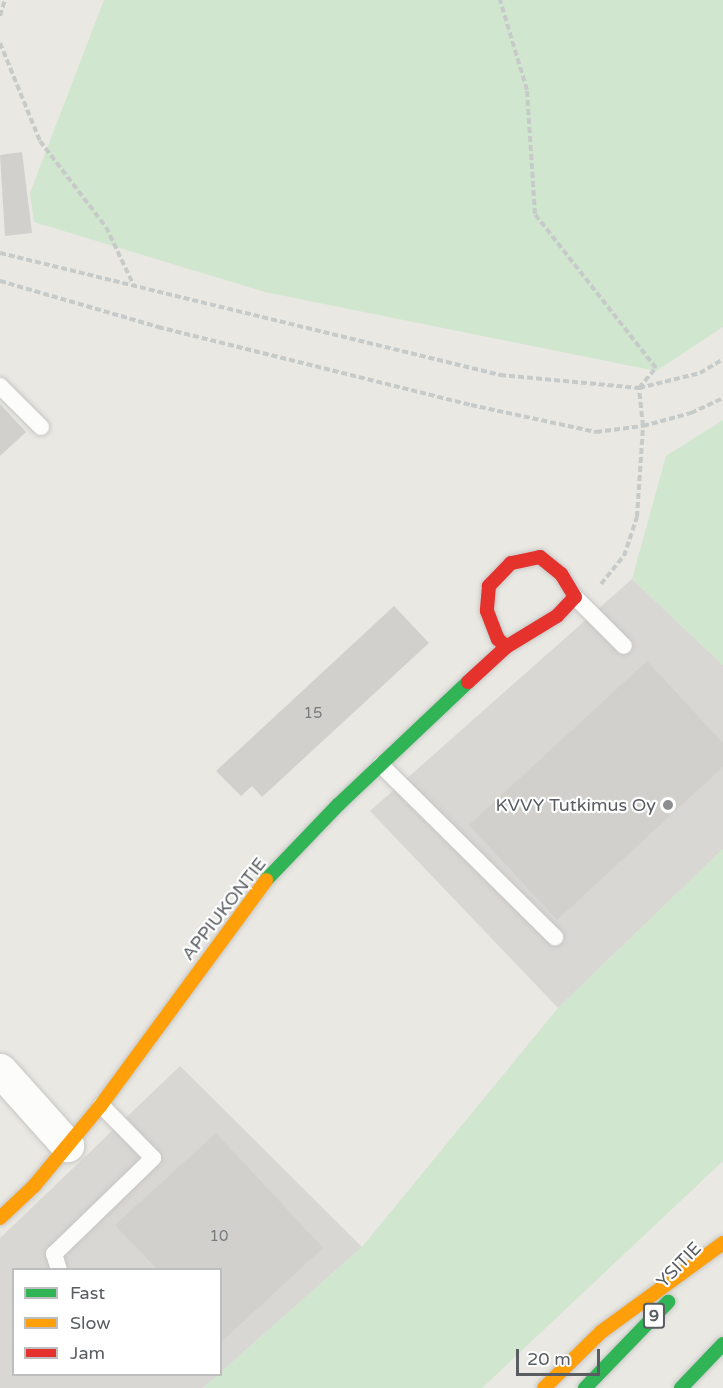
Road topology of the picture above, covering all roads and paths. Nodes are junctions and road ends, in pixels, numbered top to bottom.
1 (5, 0) edge
2 (500, 0) edge
3 (0, 16) edge
4 (0, 43) edge
5 (0, 253) edge
6 (0, 281) edge
7 (134, 286) junction
8 (723, 359) edge
9 (0, 386) edge
10 (639, 388) junction
11 (723, 398) edge
12 (41, 426) dead end
13 (643, 426) junction
14 (600, 586) dead end
15 (575, 597) junction
16 (624, 646) dead end
17 (506, 647) junction
18 (381, 765) junction
19 (555, 937) dead end
20 (2, 1075) edge
21 (101, 1105) junction
22 (67, 1145) junction
23 (0, 1218) edge
24 (723, 1244) edge
25 (59, 1268) edge
26 (723, 1344) edge
27 (544, 1388) edge
28 (585, 1388) edge
29 (681, 1388) edge

1 - 3 path
2 - 10 path
4 - 7 path
5 - 7 path
6 - 13 path
7 - 10 path
8 - 10 path
9 - 12 lane
10 - 13 path
11 - 13 path
13 - 14 path
15 - 16 lane
15 - 17 main road, APPIUKONTIE
15 - 17 main road
17 - 18 main road, APPIUKONTIE
18 - 19 lane
18 - 21 main road, APPIUKONTIE
20 - 22 street
21 - 22 main road, APPIUKONTIE
21 - 25 lane
22 - 23 main road, APPIUKONTIE
24 - 27 main road
24 - 28 main road, YSITIE / 9
26 - 29 main road

